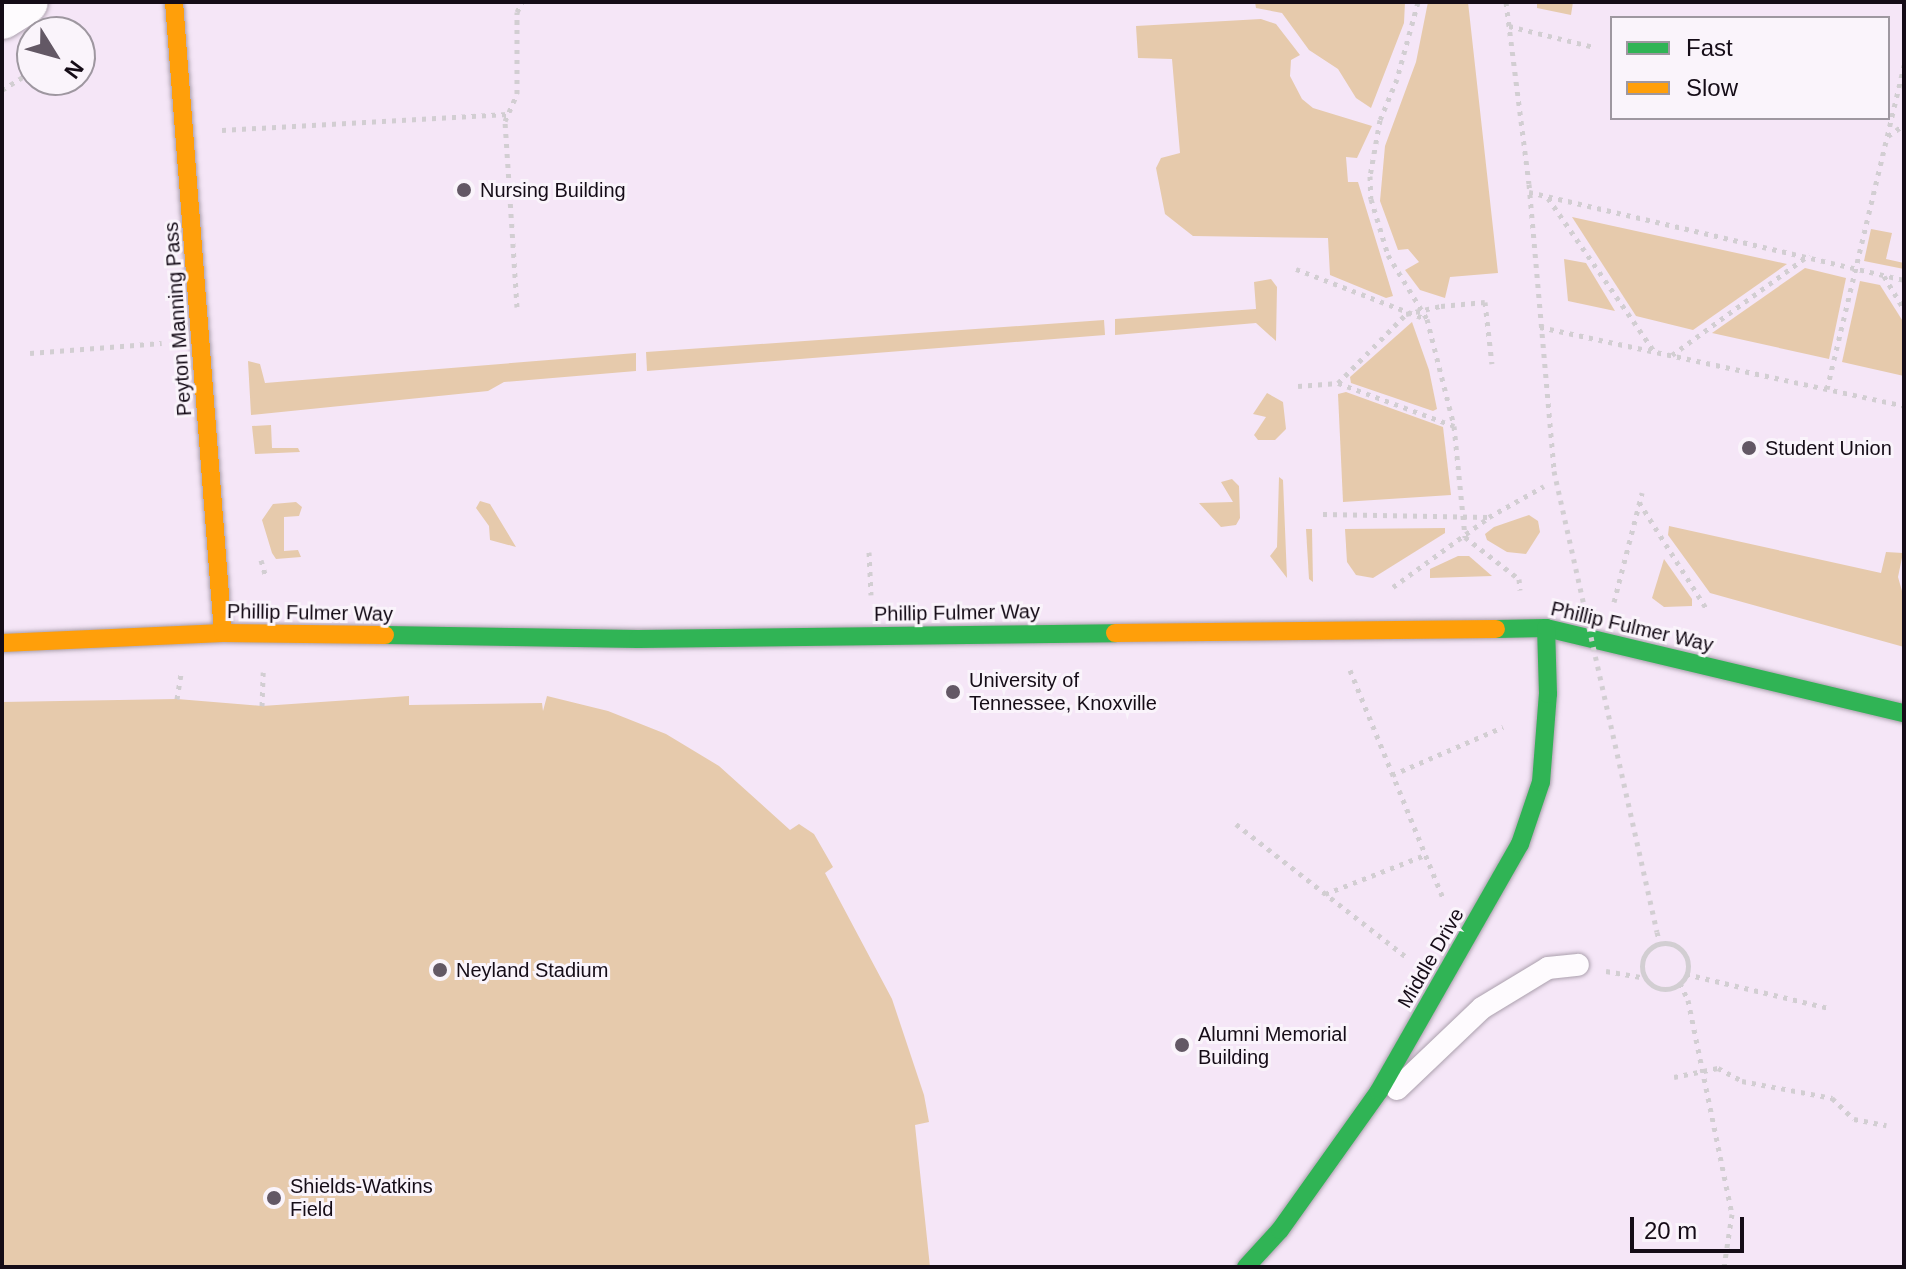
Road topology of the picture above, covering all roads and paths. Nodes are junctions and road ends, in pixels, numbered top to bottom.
1 (26, 2) edge
2 (157, 2) edge
3 (522, 2) edge
4 (1418, 2) edge
5 (1506, 2) edge
6 (2, 17) edge
7 (176, 23) edge
8 (1509, 26) junction
9 (1594, 47) dead end
10 (1904, 65) edge
11 (508, 114) junction
12 (1904, 125) edge
13 (221, 130) dead end
14 (1887, 136) junction
15 (1529, 192) junction
16 (1547, 196) junction
17 (1809, 255) junction
18 (1296, 269) dead end
19 (1855, 269) junction
20 (1884, 275) junction
21 (1904, 280) edge
22 (517, 307) dead end
23 (1904, 309) edge
24 (1421, 311) junction
25 (1406, 314) junction
26 (1427, 319) junction
27 (1540, 327) junction
28 (202, 340) junction
29 (1654, 352) junction
30 (30, 353) dead end
31 (1671, 356) junction
32 (1492, 364) dead end
33 (1338, 383) junction
34 (1298, 386) dead end
35 (1827, 389) junction
36 (1904, 406) edge
37 (1454, 426) junction
38 (1544, 486) dead end
39 (1642, 493) dead end
40 (1639, 502) junction
41 (1323, 514) dead end
42 (1463, 517) junction
43 (1489, 517) junction
44 (1465, 537) junction
45 (869, 552) dead end
46 (1393, 587) dead end
47 (870, 590) dead end
48 (1520, 598) dead end
49 (1614, 602) dead end
50 (1708, 611) dead end
51 (1546, 628) junction
52 (223, 633) junction
53 (2, 643) edge
54 (1345, 658) dead end
55 (263, 662) dead end
56 (262, 706) dead end
57 (1904, 713) edge
58 (1519, 721) dead end
59 (1392, 775) junction
60 (1236, 824) dead end
61 (1425, 855) junction
62 (1325, 894) junction
63 (1448, 909) dead end
64 (1390, 944) dead end
65 (1660, 944) junction
66 (1578, 965) joint
67 (1686, 974) junction
68 (1646, 978) junction
69 (1680, 983) junction
70 (1829, 1008) dead end
71 (1703, 1071) junction
72 (1674, 1077) dead end
73 (1886, 1125) dead end
74 (1348, 1138) junction
75 (1246, 1267) edge
76 (1724, 1267) edge

1 - 6 street
2 - 7 street
3 - 11 path
4 - 24 path
5 - 8 path, bridge
7 - 28 street, Peyton Manning Pass
8 - 9 path
8 - 15 path, bridge
10 - 14 path
11 - 13 path
11 - 22 path
12 - 14 path
14 - 19 path
15 - 16 path
15 - 27 path, bridge
16 - 17 path
16 - 29 path
17 - 19 path
17 - 31 path
18 - 25 path
19 - 20 path
19 - 35 path
20 - 21 path
20 - 23 path
24 - 25 path
24 - 26 path
24 - 32 path
25 - 26 path
25 - 33 path
26 - 37 path
27 - 29 path
27 - 65 path, bridge
28 - 30 path
28 - 52 street, Peyton Manning Pass
29 - 31 path
31 - 35 path
33 - 34 path
33 - 37 path
35 - 36 path
37 - 42 path
38 - 43 path
39 - 40 path
40 - 49 path
40 - 50 path
41 - 42 path
42 - 43 path
42 - 44 path
43 - 44 path
44 - 46 path
44 - 48 path
45 - 47 path
51 - 52 street, Phillip Fulmer Way
51 - 57 street, Phillip Fulmer Way
51 - 74 street, Middle Drive
52 - 53 street, Phillip Fulmer Way
54 - 59 path
55 - 56 path
58 - 59 path
59 - 61 path
60 - 62 path
61 - 62 path
61 - 63 path
62 - 64 path
65 - 67 path
65 - 68 path
66 - 68 path
66 - 74 lane
67 - 69 path
67 - 70 path
68 - 69 path
69 - 71 path
71 - 72 path
71 - 73 path
71 - 76 path
74 - 75 street, Middle Drive

